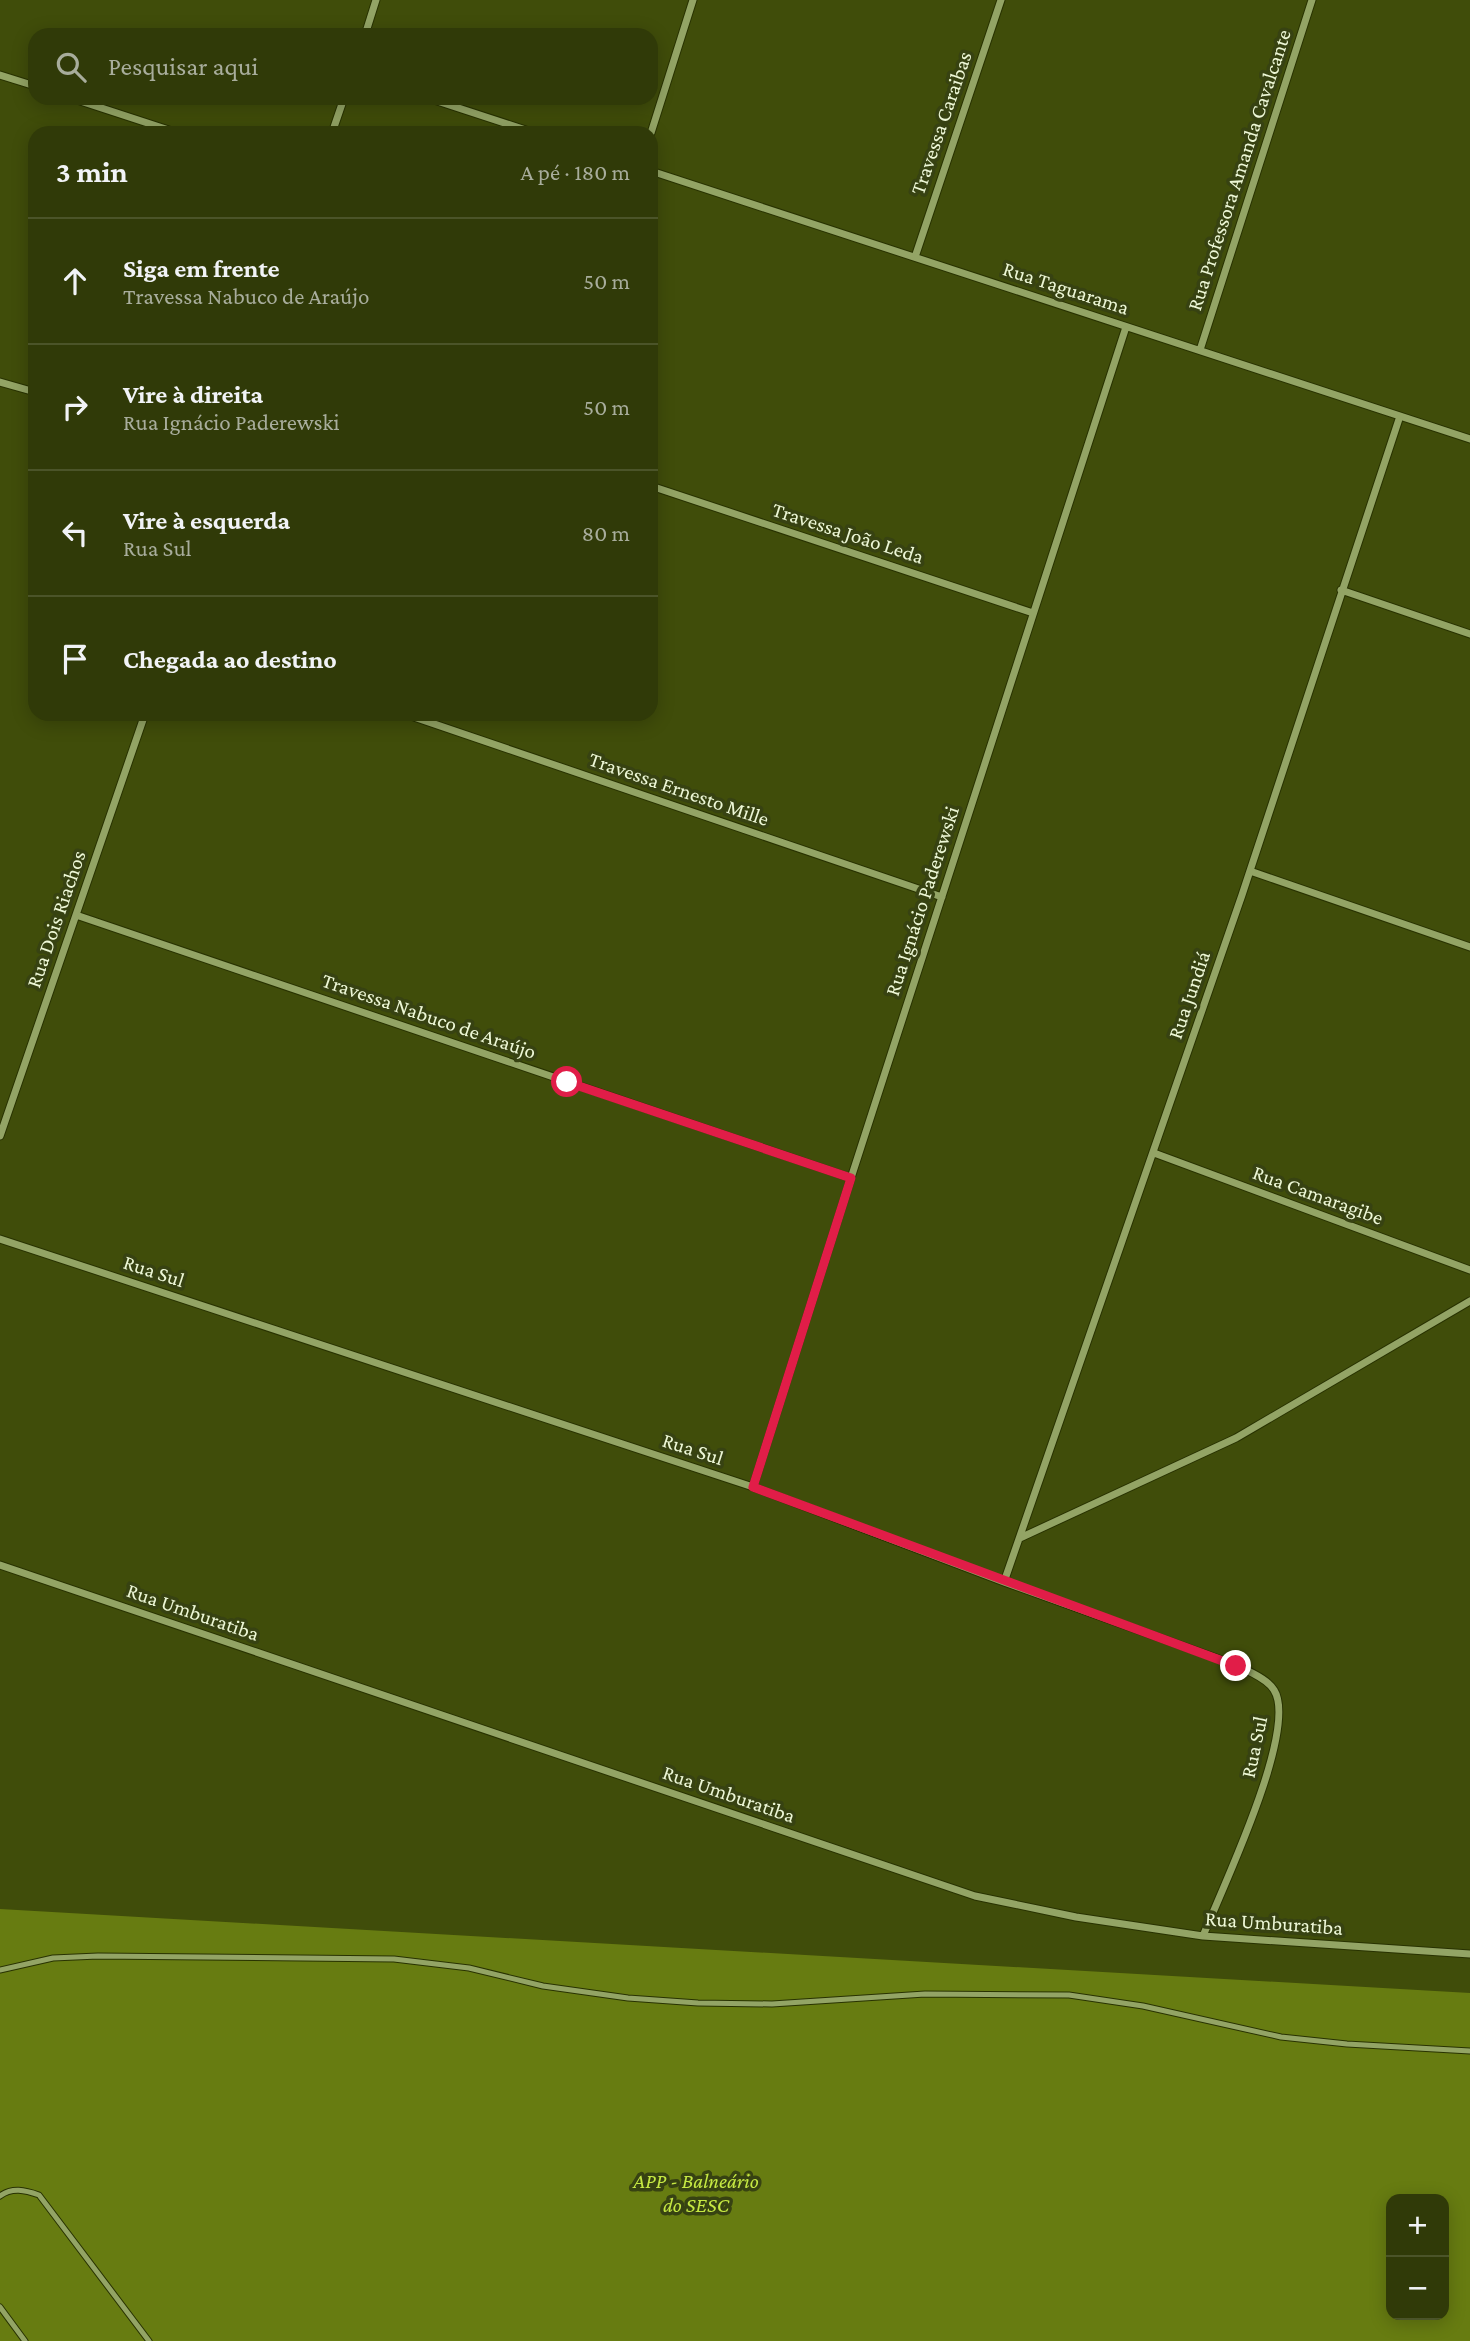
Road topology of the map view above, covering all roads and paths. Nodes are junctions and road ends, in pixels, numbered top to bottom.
1 (376, 0) edge
2 (694, 0) edge
3 (1001, 0) edge
4 (1312, 0) edge
5 (367, 28) edge
6 (0, 75) edge
7 (28, 84) edge
8 (92, 105) edge
9 (342, 105) edge
10 (449, 105) edge
11 (157, 126) edge
12 (334, 126) edge
13 (514, 126) edge
14 (654, 126) edge
15 (658, 173) edge
16 (915, 257) junction
17 (1126, 327) junction
18 (1200, 350) junction
19 (0, 382) edge
20 (28, 391) edge
21 (1400, 416) junction
22 (1470, 439) edge
23 (658, 488) edge
24 (1341, 590) junction
25 (1033, 613) junction
26 (1470, 634) edge
27 (143, 721) edge
28 (426, 721) edge
29 (1250, 871) junction
30 (942, 897) junction
31 (76, 915) junction
32 (1470, 947) edge
33 (0, 1136) edge
34 (1154, 1153) junction
35 (851, 1178) junction
36 (0, 1239) edge
37 (1470, 1270) edge
38 (1470, 1301) edge
39 (753, 1487) junction
40 (1020, 1538) junction
41 (0, 1565) edge
42 (1004, 1582) junction
43 (1203, 1936) junction
44 (1470, 1954) edge
45 (0, 1970) edge
46 (1470, 2051) edge
47 (0, 2196) edge
48 (0, 2307) edge
49 (25, 2341) edge
50 (149, 2341) edge

1 - 5 street
2 - 14 street
3 - 16 street, Travessa Caraibas
4 - 18 street, Rua Professora Amanda Cavalcante
6 - 7 street
8 - 11 street
9 - 12 street
10 - 13 street
15 - 16 street, Rua Taguarama
16 - 17 street, Rua Taguarama
17 - 18 street, Rua Taguarama
17 - 25 street, Rua Ignácio Paderewski
18 - 21 street, Rua Taguarama
19 - 20 street
21 - 22 street, Rua Taguarama
21 - 24 street, Rua Jundiá
23 - 25 street, Travessa João Leda
24 - 26 street
24 - 29 street, Rua Jundiá
25 - 30 street, Rua Ignácio Paderewski
27 - 31 street, Rua Dois Riachos
28 - 30 street, Travessa Ernesto Mille
29 - 32 street
29 - 34 street, Rua Jundiá
30 - 35 street, Rua Ignácio Paderewski
31 - 33 street, Rua Dois Riachos
31 - 35 street, Travessa Nabuco de Araújo
34 - 37 street, Rua Camaragibe
34 - 40 street, Rua Jundiá
35 - 39 street, Rua Ignácio Paderewski
36 - 39 street, Rua Sul
38 - 40 street
39 - 42 street, Rua Sul
40 - 42 street, Rua Jundiá
41 - 43 street, Rua Umburatiba
42 - 43 street, Rua Sul
43 - 44 street, Rua Umburatiba
45 - 46 lane
47 - 50 lane
48 - 49 lane

